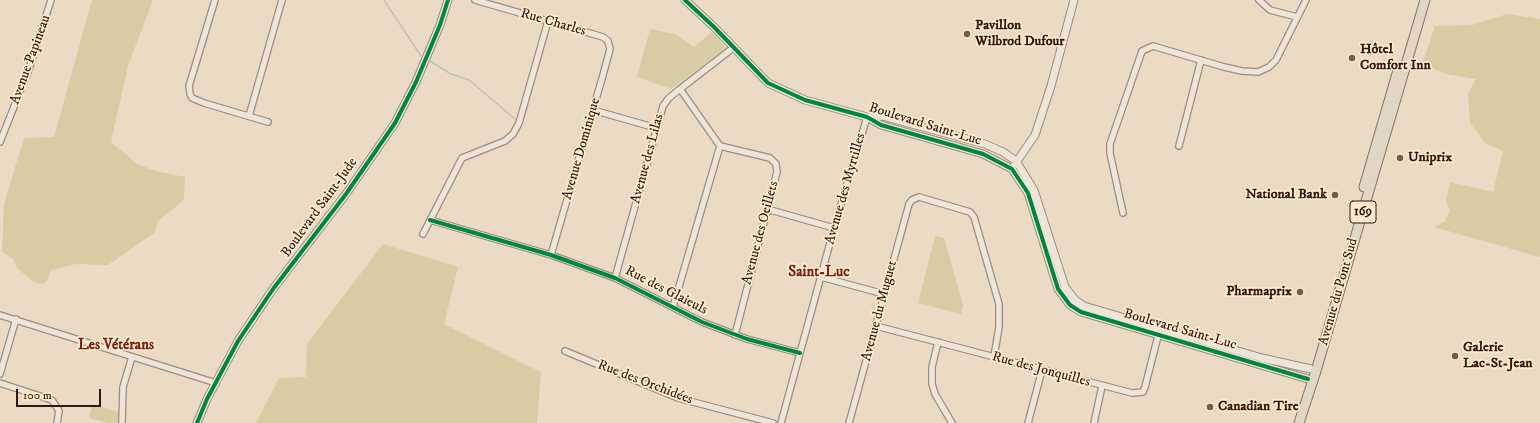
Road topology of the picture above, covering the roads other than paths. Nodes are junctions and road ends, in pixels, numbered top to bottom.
1 (51, 0) edge
2 (215, 0) edge
3 (282, 0) edge
4 (448, 0) edge
5 (475, 0) edge
6 (685, 0) edge
7 (1074, 0) edge
8 (1259, 0) edge
9 (1306, 0) edge
10 (1419, 0) edge
11 (1425, 0) edge
12 (1297, 17) junction
13 (548, 21) junction
14 (608, 42) joint
15 (733, 48) junction
16 (1202, 60) junction
17 (680, 88) junction
18 (593, 110) junction
19 (249, 116) junction
20 (867, 118) junction
21 (268, 122) dead end
22 (656, 128) junction
23 (0, 142) edge
24 (720, 146) junction
25 (1179, 146) dead end
26 (1016, 161) junction
27 (1012, 169) junction
28 (767, 209) junction
29 (1123, 213) dead end
30 (430, 220) junction
31 (834, 228) junction
32 (423, 234) dead end
33 (551, 256) junction
34 (821, 277) junction
35 (615, 278) junction
36 (884, 294) junction
37 (673, 307) junction
38 (0, 315) edge
39 (16, 319) junction
40 (876, 326) junction
41 (1159, 331) junction
42 (735, 335) junction
43 (938, 342) junction
44 (565, 351) dead end
45 (800, 353) junction
46 (132, 357) junction
47 (994, 357) junction
48 (1311, 369) junction
49 (1042, 370) junction
50 (0, 374) edge
51 (1308, 379) junction
52 (0, 383) edge
53 (216, 383) junction
54 (1102, 386) junction
55 (57, 423) edge
56 (122, 423) edge
57 (197, 423) edge
58 (773, 423) edge
59 (781, 423) edge
60 (849, 423) edge
61 (952, 423) edge
62 (1028, 423) edge
63 (1094, 423) edge
64 (1295, 423) edge
65 (1299, 423) edge

1 - 23 street, Avenue Papineau
2 - 19 street
3 - 19 street
4 - 53 street, Boulevard Saint-Jude
5 - 13 street, Rue Charles
6 - 15 street, Boulevard Saint-Luc
7 - 26 street
8 - 12 street
9 - 12 street
10 - 48 main road, Avenue du Pont Sud / 169
11 - 65 main road, Avenue du Pont Sud / 169
12 - 16 street
13 - 14 street, Rue Charles
13 - 30 street
14 - 18 street, Avenue Dominique
15 - 17 street, Avenue des Lilas
15 - 20 street, Boulevard Saint-Luc
16 - 25 street
16 - 29 street
17 - 22 street, Avenue des Lilas
17 - 24 street
18 - 22 street
18 - 33 street, Avenue Dominique
19 - 21 street
20 - 26 street, Boulevard Saint-Luc
20 - 27 street, Boulevard Saint-Luc
20 - 31 street, Avenue des Myrtilles
22 - 35 street, Avenue des Lilas
24 - 28 street, Avenue des Oeillets
24 - 37 street
26 - 27 street
26 - 41 street, Boulevard Saint-Luc
27 - 41 street, Boulevard Saint-Luc
28 - 31 street
28 - 42 street, Avenue des Oeillets
30 - 32 street
30 - 33 street, Rue des Glaieuls
31 - 34 street, Avenue des Myrtilles
33 - 35 street, Rue des Glaieuls
34 - 36 street
34 - 45 street, Avenue des Myrtilles
35 - 37 street, Rue des Glaieuls
36 - 40 street, Avenue du Muguet
36 - 47 street, Avenue du Muguet
37 - 42 street, Rue des Glaieuls
38 - 39 street
39 - 46 street
39 - 50 street
40 - 43 street, Rue des Jonquilles
40 - 60 street, Avenue du Muguet
41 - 48 street, Boulevard Saint-Luc
41 - 51 street, Boulevard Saint-Luc
41 - 54 street, Rue des Jonquilles
42 - 45 street, Rue des Glaieuls
43 - 47 street, Rue des Jonquilles
43 - 61 street
44 - 58 street, Rue des Orchidées
45 - 59 street, Avenue des Myrtilles
46 - 53 street
46 - 56 street
47 - 49 street, Rue des Jonquilles
48 - 51 main road, Avenue du Pont Sud / 169
49 - 54 street, Rue des Jonquilles
49 - 62 street
51 - 64 main road, Avenue du Pont Sud / 169
52 - 55 street
53 - 57 street, Boulevard Saint-Jude
54 - 63 street

